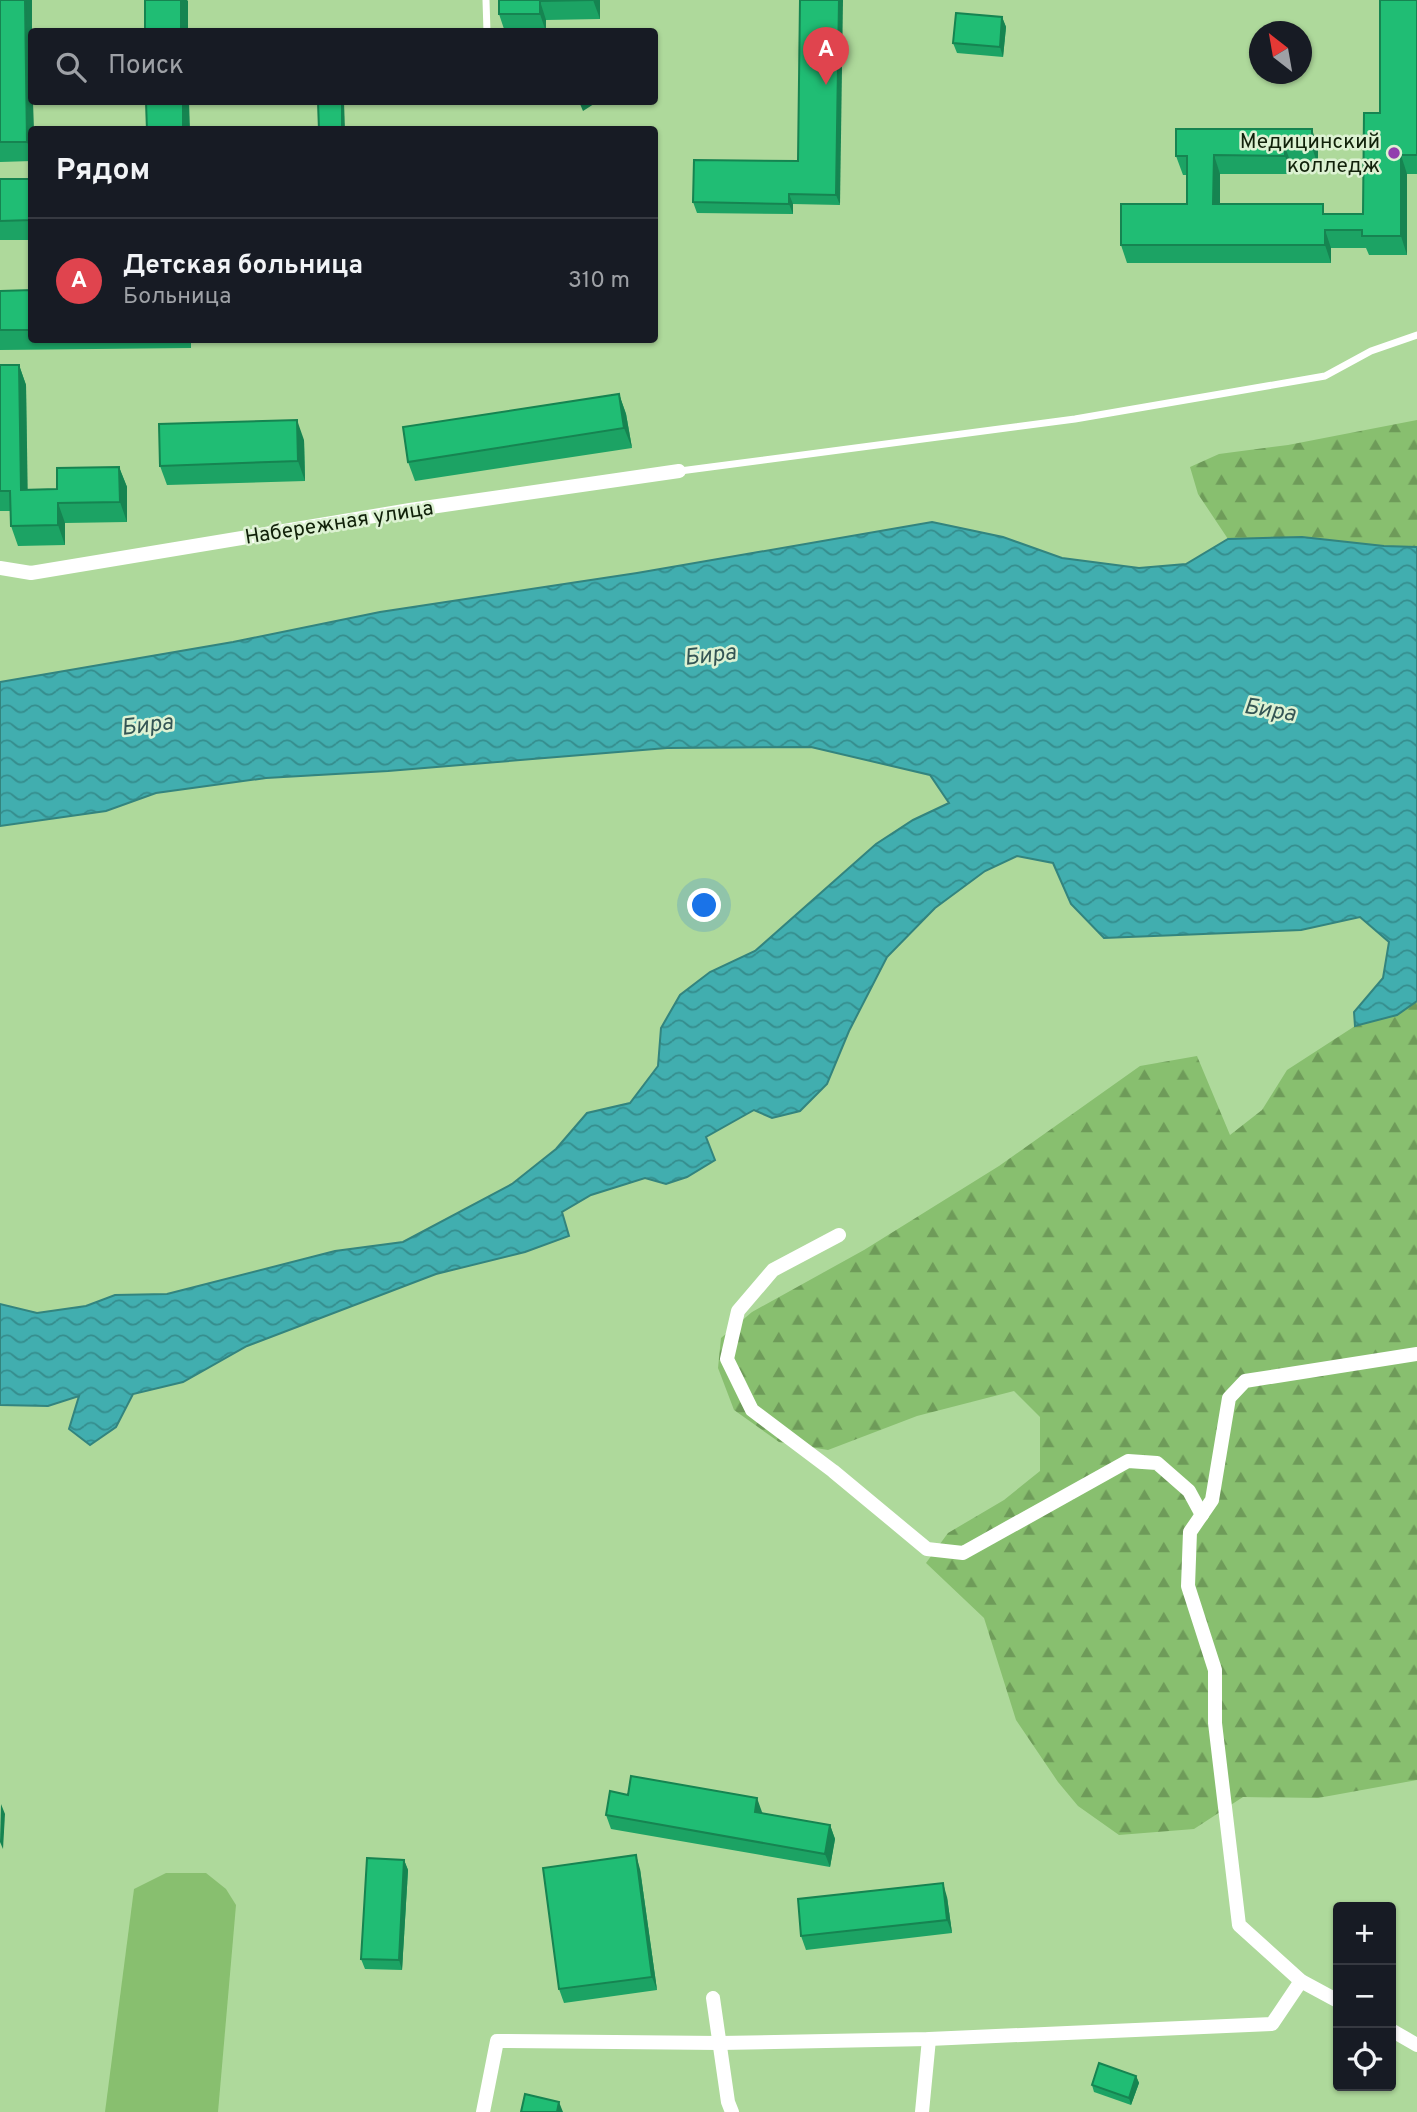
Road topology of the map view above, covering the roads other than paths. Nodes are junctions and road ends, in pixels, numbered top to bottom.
1 (486, 0) edge
2 (487, 28) edge
3 (1417, 335) edge
4 (679, 471) joint
5 (0, 568) edge
6 (839, 1235) dead end
7 (1417, 1354) edge
8 (1202, 1515) junction
9 (1301, 1981) junction
10 (713, 1998) dead end
11 (1333, 1998) edge
12 (1396, 2033) edge
13 (929, 2039) junction
14 (720, 2043) junction
15 (1417, 2045) edge
16 (484, 2112) edge
17 (732, 2112) edge
18 (922, 2112) edge

1 - 2 lane
3 - 4 lane
4 - 5 street, Набережная улица
6 - 8 street
7 - 8 street
8 - 9 street
9 - 11 street
9 - 13 street
10 - 14 street
12 - 15 street
13 - 14 street
13 - 18 street
14 - 16 street
14 - 17 street

